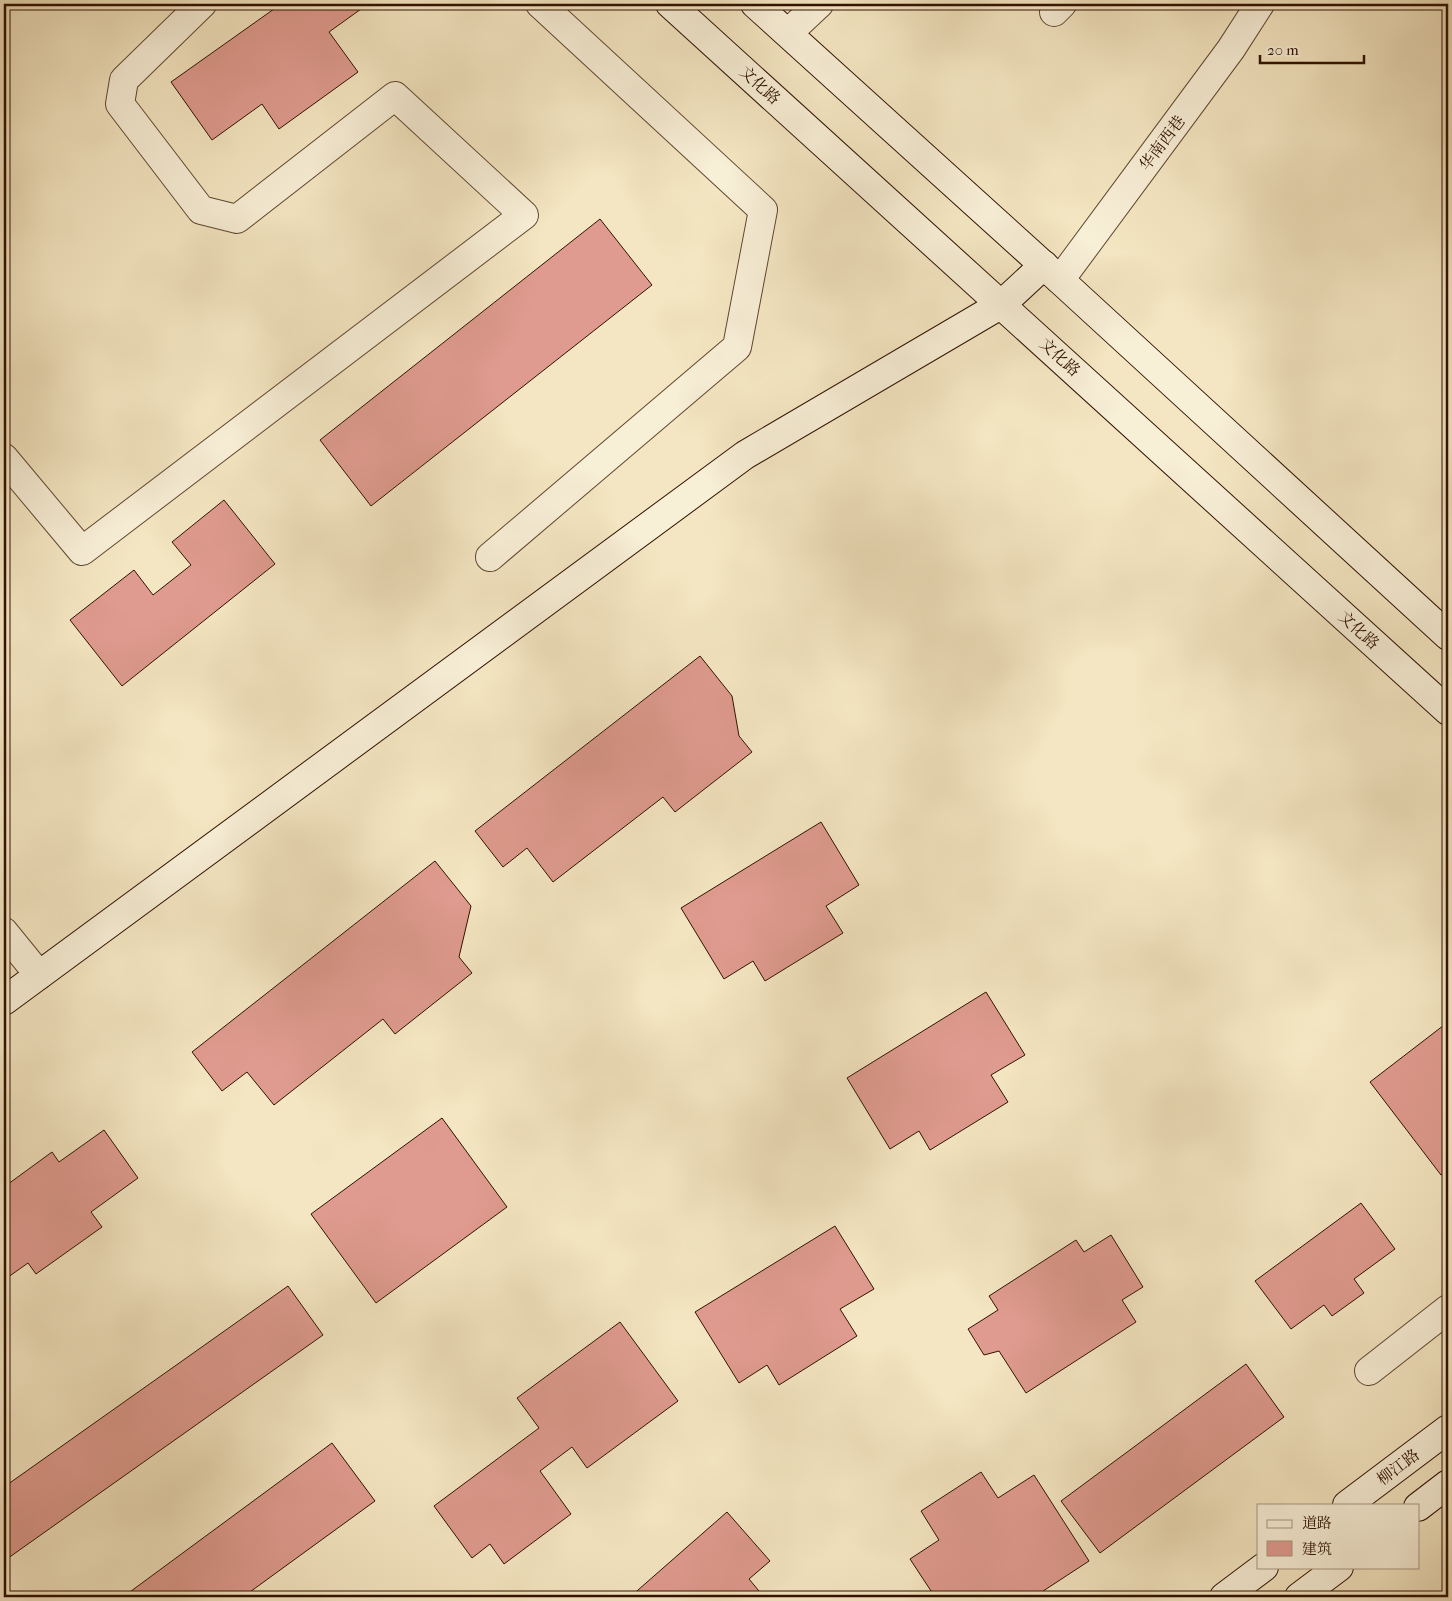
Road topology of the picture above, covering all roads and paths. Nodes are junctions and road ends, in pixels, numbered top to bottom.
1 (202, 4) edge
2 (540, 4) edge
3 (670, 4) edge
4 (755, 4) edge
5 (819, 4) edge
6 (1260, 4) edge
7 (788, 33) junction
8 (1052, 272) junction
9 (1002, 304) junction
10 (4, 458) edge
11 (490, 557) dead end
12 (1448, 636) edge
13 (1448, 711) edge
14 (4, 932) edge
15 (39, 975) junction
16 (4, 1001) edge
17 (1448, 1309) edge
18 (1368, 1370) dead end
19 (1448, 1429) edge
20 (1448, 1484) edge
21 (1348, 1504) edge
22 (1420, 1505) edge
23 (1263, 1568) edge
24 (1337, 1568) edge
25 (1224, 1597) edge
26 (1299, 1597) edge

1 - 10 street
2 - 11 street
3 - 9 street, 文化路
4 - 7 street
5 - 7 street
6 - 8 street, 华南西巷
7 - 8 street
8 - 9 street, 华南西巷
8 - 12 street
9 - 13 street, 文化路
9 - 15 street, 华南西巷
14 - 15 street
15 - 16 street, 华南西巷
17 - 18 street
19 - 21 street, 柳江路
20 - 22 street
23 - 25 street
24 - 26 street

